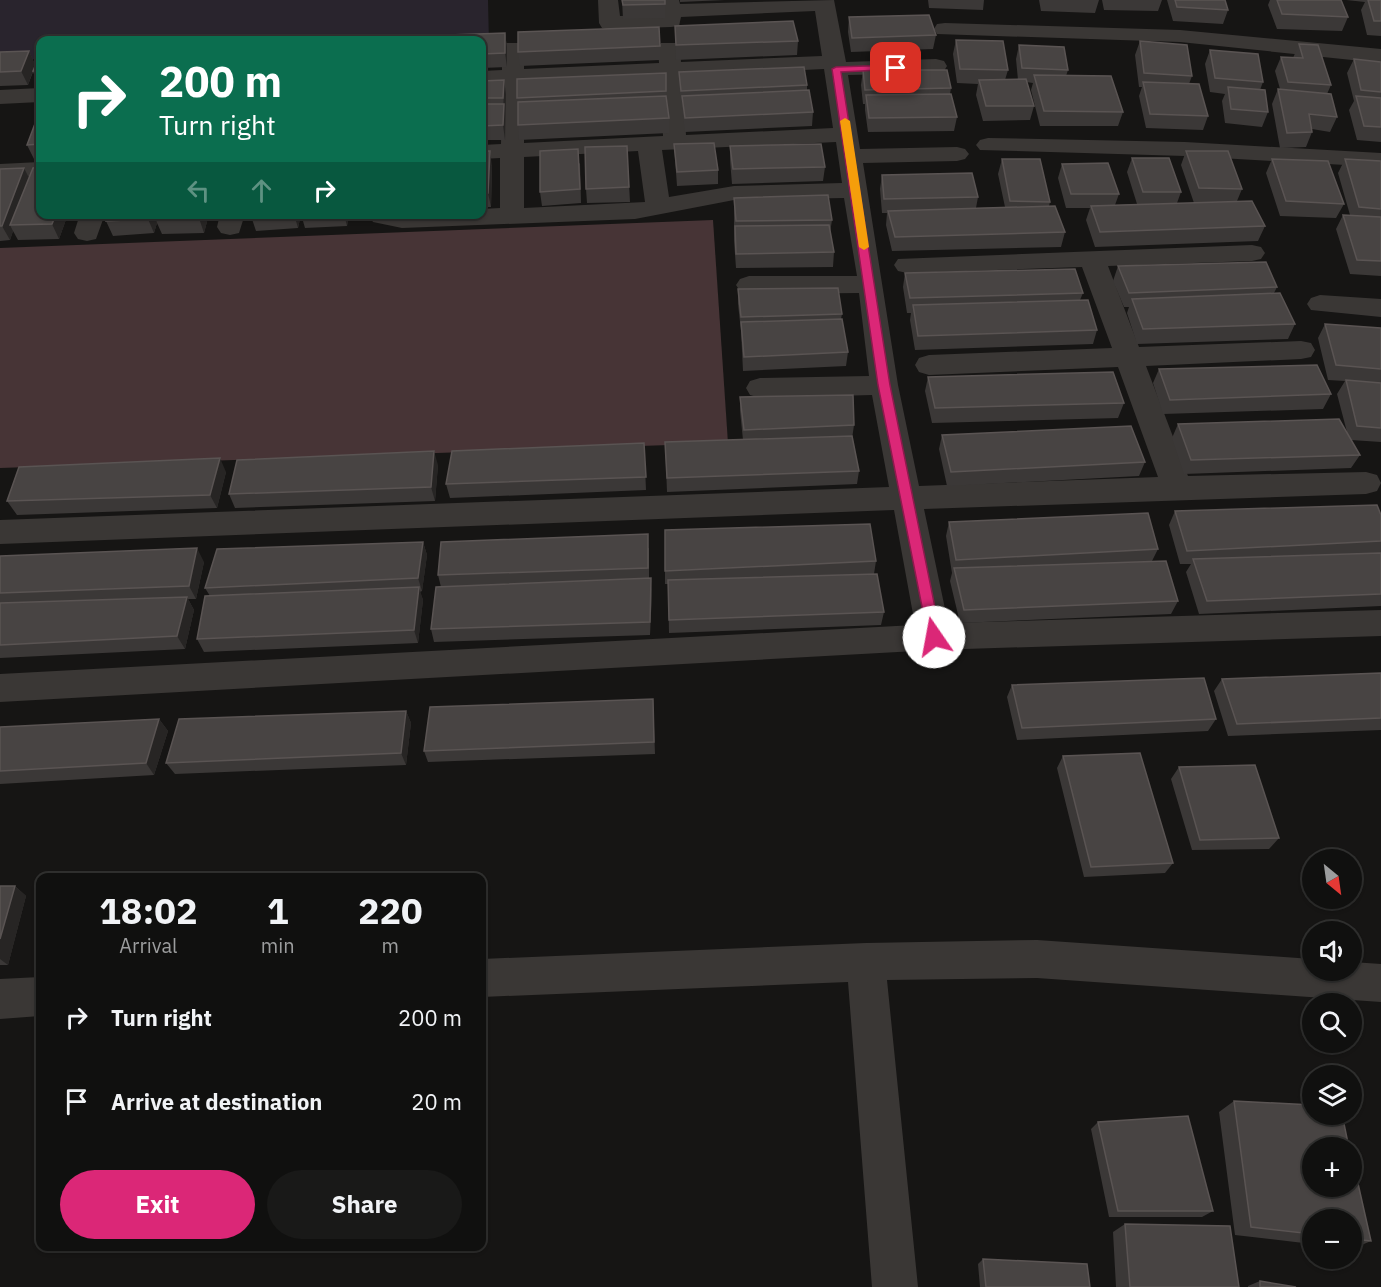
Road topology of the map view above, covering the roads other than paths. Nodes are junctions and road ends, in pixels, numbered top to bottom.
1 (608, 0) edge
2 (824, 2) edge
3 (669, 5) edge
4 (945, 29) dead end
5 (668, 41) dead end
6 (513, 48) dead end
7 (1381, 56) edge
8 (836, 66) junction
9 (936, 66) dead end
10 (671, 69) junction
11 (513, 76) junction
12 (486, 78) edge
13 (36, 95) edge
14 (0, 97) edge
15 (675, 142) junction
16 (649, 143) junction
17 (848, 145) junction
18 (988, 145) dead end
19 (513, 150) junction
20 (486, 152) edge
21 (957, 154) dead end
22 (1381, 160) edge
23 (36, 169) edge
24 (0, 171) edge
25 (854, 190) junction
26 (658, 208) junction
27 (512, 216) junction
28 (486, 217) edge
29 (395, 219) edge
30 (430, 219) edge
31 (1252, 253) dead end
32 (1092, 258) junction
33 (907, 265) dead end
34 (871, 284) junction
35 (749, 285) dead end
36 (1320, 304) dead end
37 (1381, 308) edge
38 (1301, 350) dead end
39 (1128, 357) junction
40 (929, 365) dead end
41 (884, 385) junction
42 (760, 388) dead end
43 (1366, 483) dead end
44 (1177, 488) junction
45 (905, 498) junction
46 (0, 532) edge
47 (1381, 623) edge
48 (934, 637) junction
49 (0, 687) edge
50 (866, 962) junction
51 (486, 978) edge
52 (1381, 983) edge
53 (36, 997) edge
54 (0, 999) edge
55 (895, 1287) edge

1 - 3 street
2 - 3 street
2 - 8 street
4 - 7 street
5 - 10 street
6 - 11 street
8 - 9 street
8 - 10 street
8 - 17 street
10 - 11 street
10 - 15 street
11 - 12 street
11 - 19 street
13 - 14 street
15 - 16 street
15 - 17 street
16 - 19 street
16 - 26 street
17 - 21 street
17 - 25 street
18 - 22 street
19 - 20 street
19 - 27 street
23 - 24 street
25 - 26 street
25 - 34 street
26 - 27 street
27 - 28 street
29 - 30 street
31 - 32 street
32 - 33 street
32 - 39 street
34 - 35 street
34 - 41 street
36 - 37 street
38 - 39 street
39 - 40 street
39 - 44 street
41 - 42 street
41 - 45 street
43 - 44 street
44 - 45 street
45 - 46 street
45 - 48 street
47 - 48 street
48 - 49 street
50 - 51 street
50 - 52 street
50 - 55 street
53 - 54 street

